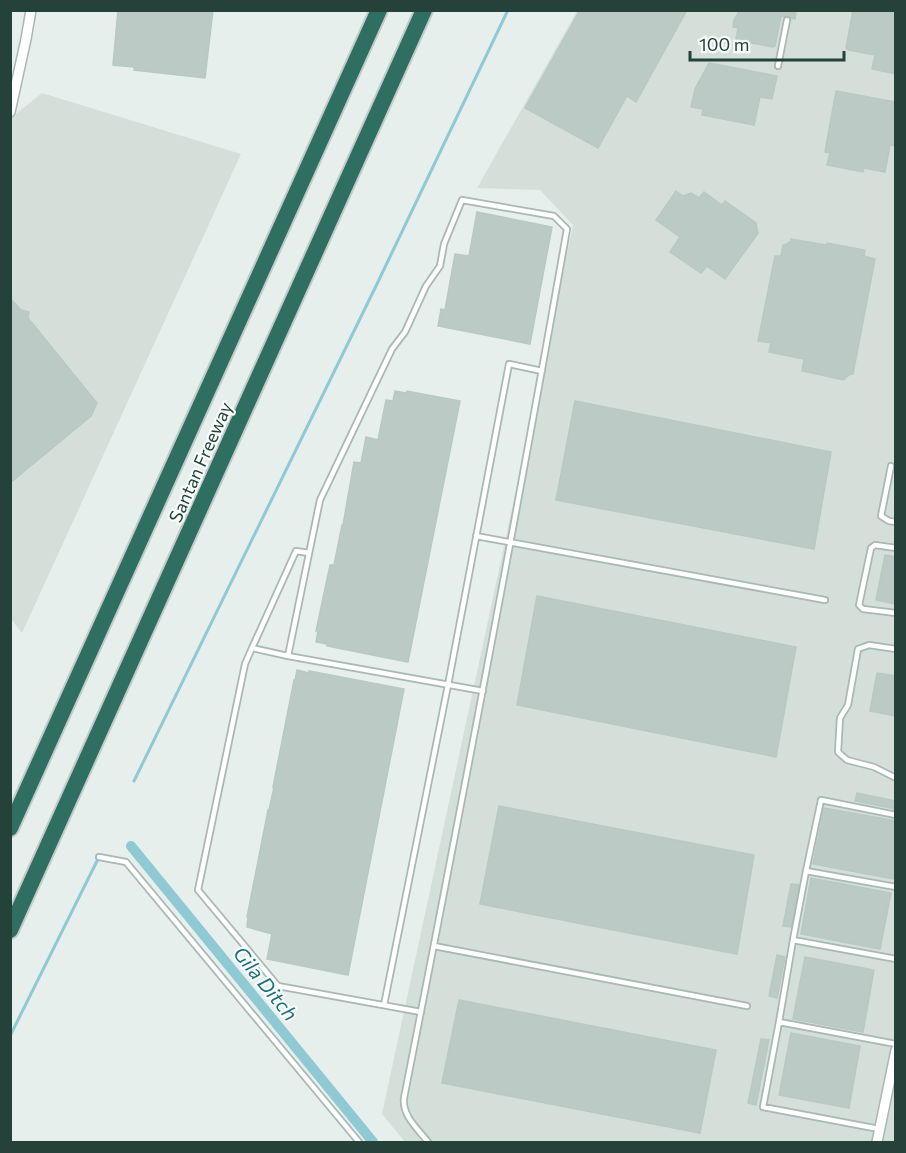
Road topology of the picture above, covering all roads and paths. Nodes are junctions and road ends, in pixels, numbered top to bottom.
1 (31, 10) edge
2 (379, 10) edge
3 (424, 10) edge
4 (430, 10) edge
5 (787, 20) dead end
6 (400, 66) junction
7 (778, 66) dead end
8 (13, 93) edge
9 (10, 112) edge
10 (542, 371) junction
11 (891, 466) dead end
12 (896, 522) edge
13 (476, 536) junction
14 (512, 543) junction
15 (896, 548) edge
16 (309, 553) junction
17 (825, 600) dead end
18 (896, 613) edge
19 (252, 648) junction
20 (896, 649) edge
21 (288, 656) junction
22 (448, 685) junction
23 (483, 692) junction
24 (896, 778) edge
25 (896, 815) edge
26 (10, 828) edge
27 (99, 857) dead end
28 (807, 870) junction
29 (896, 887) edge
30 (10, 930) edge
31 (794, 940) junction
32 (434, 946) junction
33 (896, 960) edge
34 (384, 1005) junction
35 (747, 1006) dead end
36 (421, 1012) junction
37 (779, 1022) junction
38 (896, 1044) edge
39 (896, 1050) edge
40 (880, 1129) junction
41 (359, 1143) edge
42 (429, 1143) edge
43 (877, 1143) edge

1 - 8 street
2 - 26 highway, Santan Freeway
3 - 6 highway, Santan Freeway
4 - 6 highway
5 - 7 lane
6 - 30 highway, Santan Freeway
8 - 9 street
10 - 13 lane
10 - 14 lane
10 - 16 lane
11 - 12 lane
13 - 14 lane
13 - 22 lane
14 - 17 lane
14 - 23 lane
15 - 18 lane
16 - 19 lane
16 - 21 lane
19 - 21 lane
19 - 34 lane
20 - 24 lane
21 - 22 lane
22 - 23 lane
22 - 34 lane
23 - 32 lane
25 - 28 lane
27 - 41 lane
28 - 29 lane
28 - 31 lane
31 - 33 lane
31 - 37 lane
32 - 35 lane
32 - 36 lane
34 - 36 lane
36 - 42 lane
37 - 38 lane
37 - 40 lane
39 - 40 street
40 - 43 street

